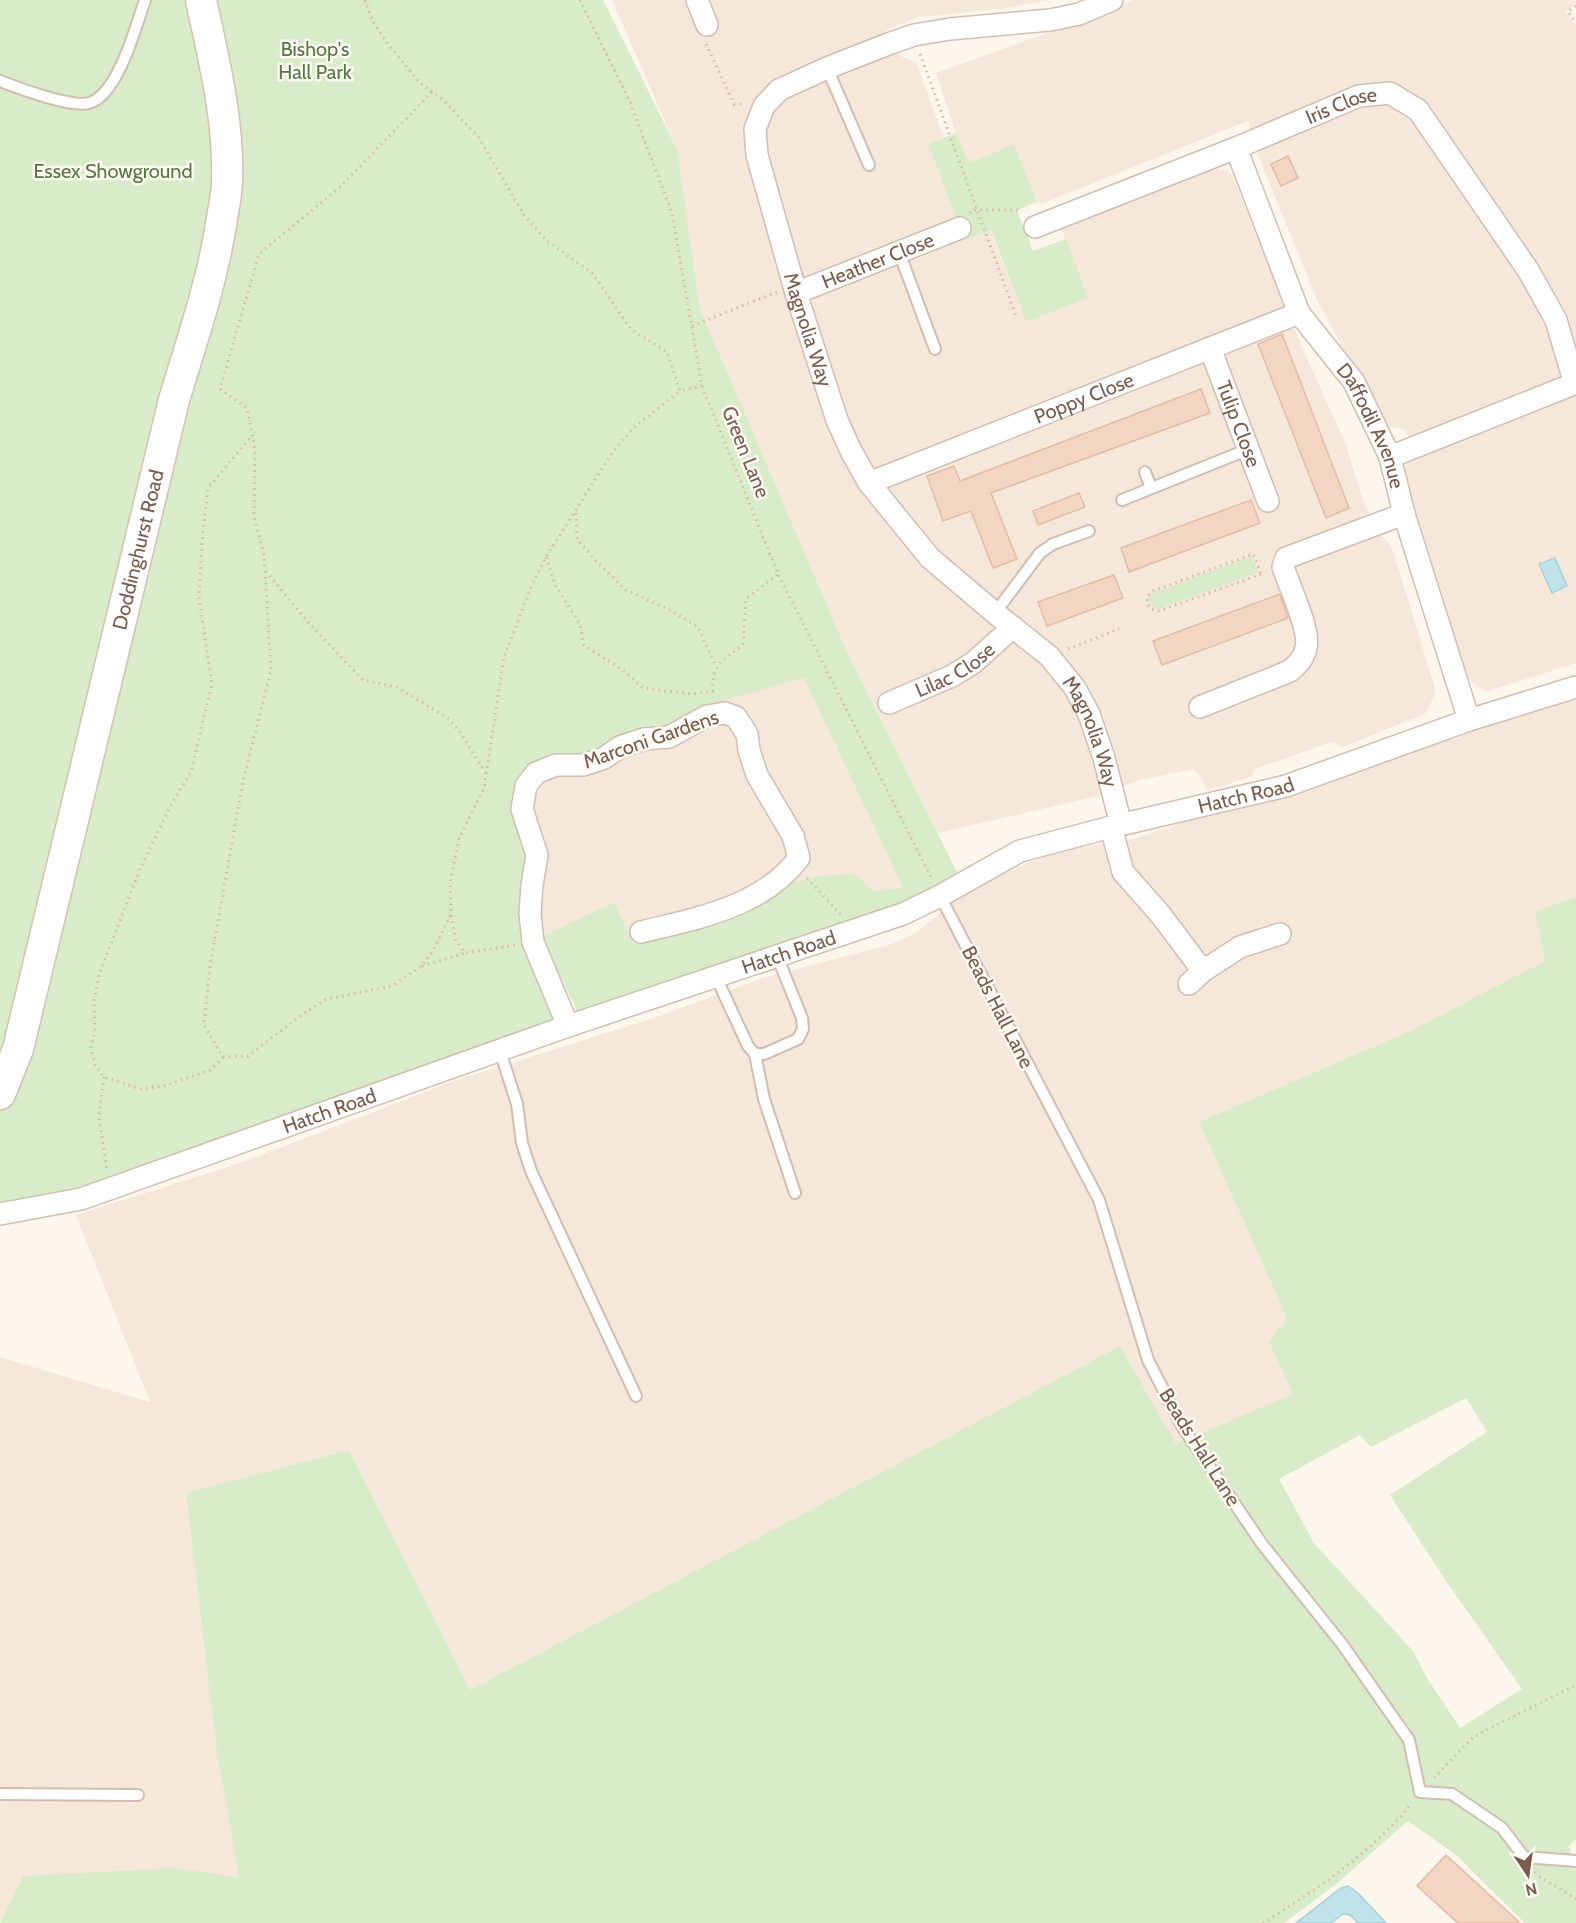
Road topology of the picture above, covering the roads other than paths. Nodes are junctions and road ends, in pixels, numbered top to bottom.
1 (145, 0) edge
2 (201, 0) edge
3 (697, 0) edge
4 (1112, 0) edge
5 (1047, 10) edge
6 (707, 25) road end
7 (826, 68) junction
8 (0, 81) edge
9 (1236, 148) junction
10 (869, 165) dead end
11 (1035, 227) road end
12 (960, 228) road end
13 (899, 252) junction
14 (795, 289) junction
15 (1299, 313) junction
16 (1210, 348) junction
17 (935, 349) dead end
18 (1576, 383) edge
19 (1249, 449) junction
20 (1390, 457) junction
21 (1145, 472) dead end
22 (869, 483) junction
23 (1151, 488) junction
24 (1122, 500) dead end
25 (1268, 501) dead end
26 (1404, 514) junction
27 (1089, 531) dead end
28 (995, 613) junction
29 (1012, 627) junction
30 (1576, 687) edge
31 (888, 703) dead end
32 (1200, 707) dead end
33 (1469, 720) junction
34 (1116, 826) junction
35 (940, 896) junction
36 (641, 932) dead end
37 (1280, 934) dead end
38 (777, 956) junction
39 (716, 977) junction
40 (568, 1026) junction
41 (500, 1051) junction
42 (755, 1054) junction
43 (0, 1094) edge
44 (795, 1193) dead end
45 (0, 1214) edge
46 (636, 1396) dead end
47 (0, 1794) edge
48 (138, 1795) dead end
49 (1576, 1861) edge

1 - 8 lane
2 - 43 street, Doddinghurst Road
3 - 6 street
4 - 5 street
5 - 7 street
7 - 10 lane
7 - 14 street, Magnolia Way
9 - 11 street, Iris Close
9 - 15 street, Daffodil Avenue
9 - 18 street, Iris Close
12 - 13 street, Heather Close
13 - 14 street, Heather Close
13 - 17 lane
14 - 22 street, Magnolia Way
15 - 16 street, Poppy Close
15 - 20 street, Daffodil Avenue
16 - 19 street, Tulip Close
16 - 22 street, Poppy Close
18 - 20 street
19 - 23 lane
19 - 25 street, Tulip Close
20 - 26 street, Daffodil Avenue
21 - 23 lane
22 - 28 street, Magnolia Way
23 - 24 lane
26 - 32 street
26 - 33 street, Daffodil Avenue
27 - 28 lane
28 - 29 street, Magnolia Way
29 - 31 street, Lilac Close
29 - 34 street, Magnolia Way
30 - 33 street, Hatch Road
33 - 34 street, Hatch Road
34 - 35 street, Hatch Road
34 - 37 street, Magnolia Way
35 - 38 street, Hatch Road
35 - 49 lane, Beads Hall Lane
36 - 40 street, Marconi Gardens
38 - 39 street, Hatch Road
38 - 42 lane
39 - 40 street, Hatch Road
39 - 42 lane
40 - 41 street, Hatch Road
41 - 45 street, Hatch Road
41 - 46 lane
42 - 44 lane
47 - 48 lane

